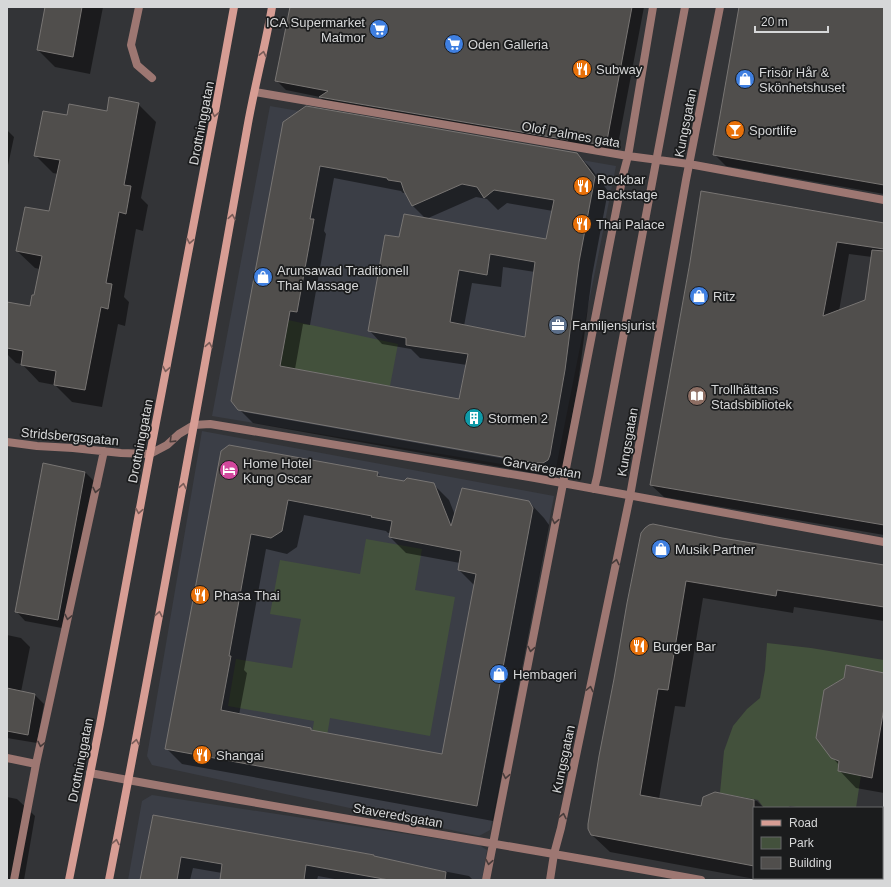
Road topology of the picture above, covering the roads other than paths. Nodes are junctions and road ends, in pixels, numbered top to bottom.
1 (139, 7) edge
2 (234, 7) edge
3 (272, 7) edge
4 (653, 7) edge
5 (685, 7) edge
6 (720, 7) edge
7 (152, 78) dead end
8 (255, 92) junction
9 (628, 156) junction
10 (657, 160) junction
11 (690, 164) junction
12 (884, 200) edge
13 (194, 425) junction
14 (7, 442) edge
15 (104, 451) junction
16 (150, 454) junction
17 (563, 483) junction
18 (594, 489) junction
19 (630, 496) junction
20 (884, 542) edge
21 (7, 758) edge
22 (36, 764) junction
23 (90, 773) junction
24 (129, 780) junction
25 (492, 844) junction
26 (554, 854) junction
27 (14, 880) edge
28 (69, 880) edge
29 (109, 880) edge
30 (486, 880) edge
31 (550, 880) edge
32 (701, 880) edge

1 - 7 street
2 -> 16 street, Drottninggatan
8 -> 3 street
4 - 9 street
5 - 10 street, Kungsgatan
6 - 11 street, Kungsgatan
8 - 9 street, Olof Palmes gata
13 -> 8 street
9 - 10 street, Olof Palmes gata
9 - 17 street
10 - 11 street, Olof Palmes gata
10 - 18 street, Kungsgatan
11 - 12 street, Olof Palmes gata
11 - 19 street, Kungsgatan
13 -> 16 street
13 - 17 street, Garvaregatan
24 -> 13 street
14 - 15 street, Stridsbergsgatan
15 - 16 street, Stridsbergsgatan
15 -> 22 street
16 -> 23 street, Drottninggatan
17 - 18 street, Garvaregatan
17 -> 25 street
18 - 19 street, Garvaregatan
19 - 20 street, Garvaregatan
26 -> 19 street, Kungsgatan
21 - 22 street
22 - 27 street
23 - 24 street, Staveredsgatan
23 - 28 street, Drottninggatan
24 - 25 street, Staveredsgatan
29 -> 24 street
25 - 26 street, Staveredsgatan
25 -> 30 street
26 - 31 street, Kungsgatan
26 - 32 street, Staveredsgatan

